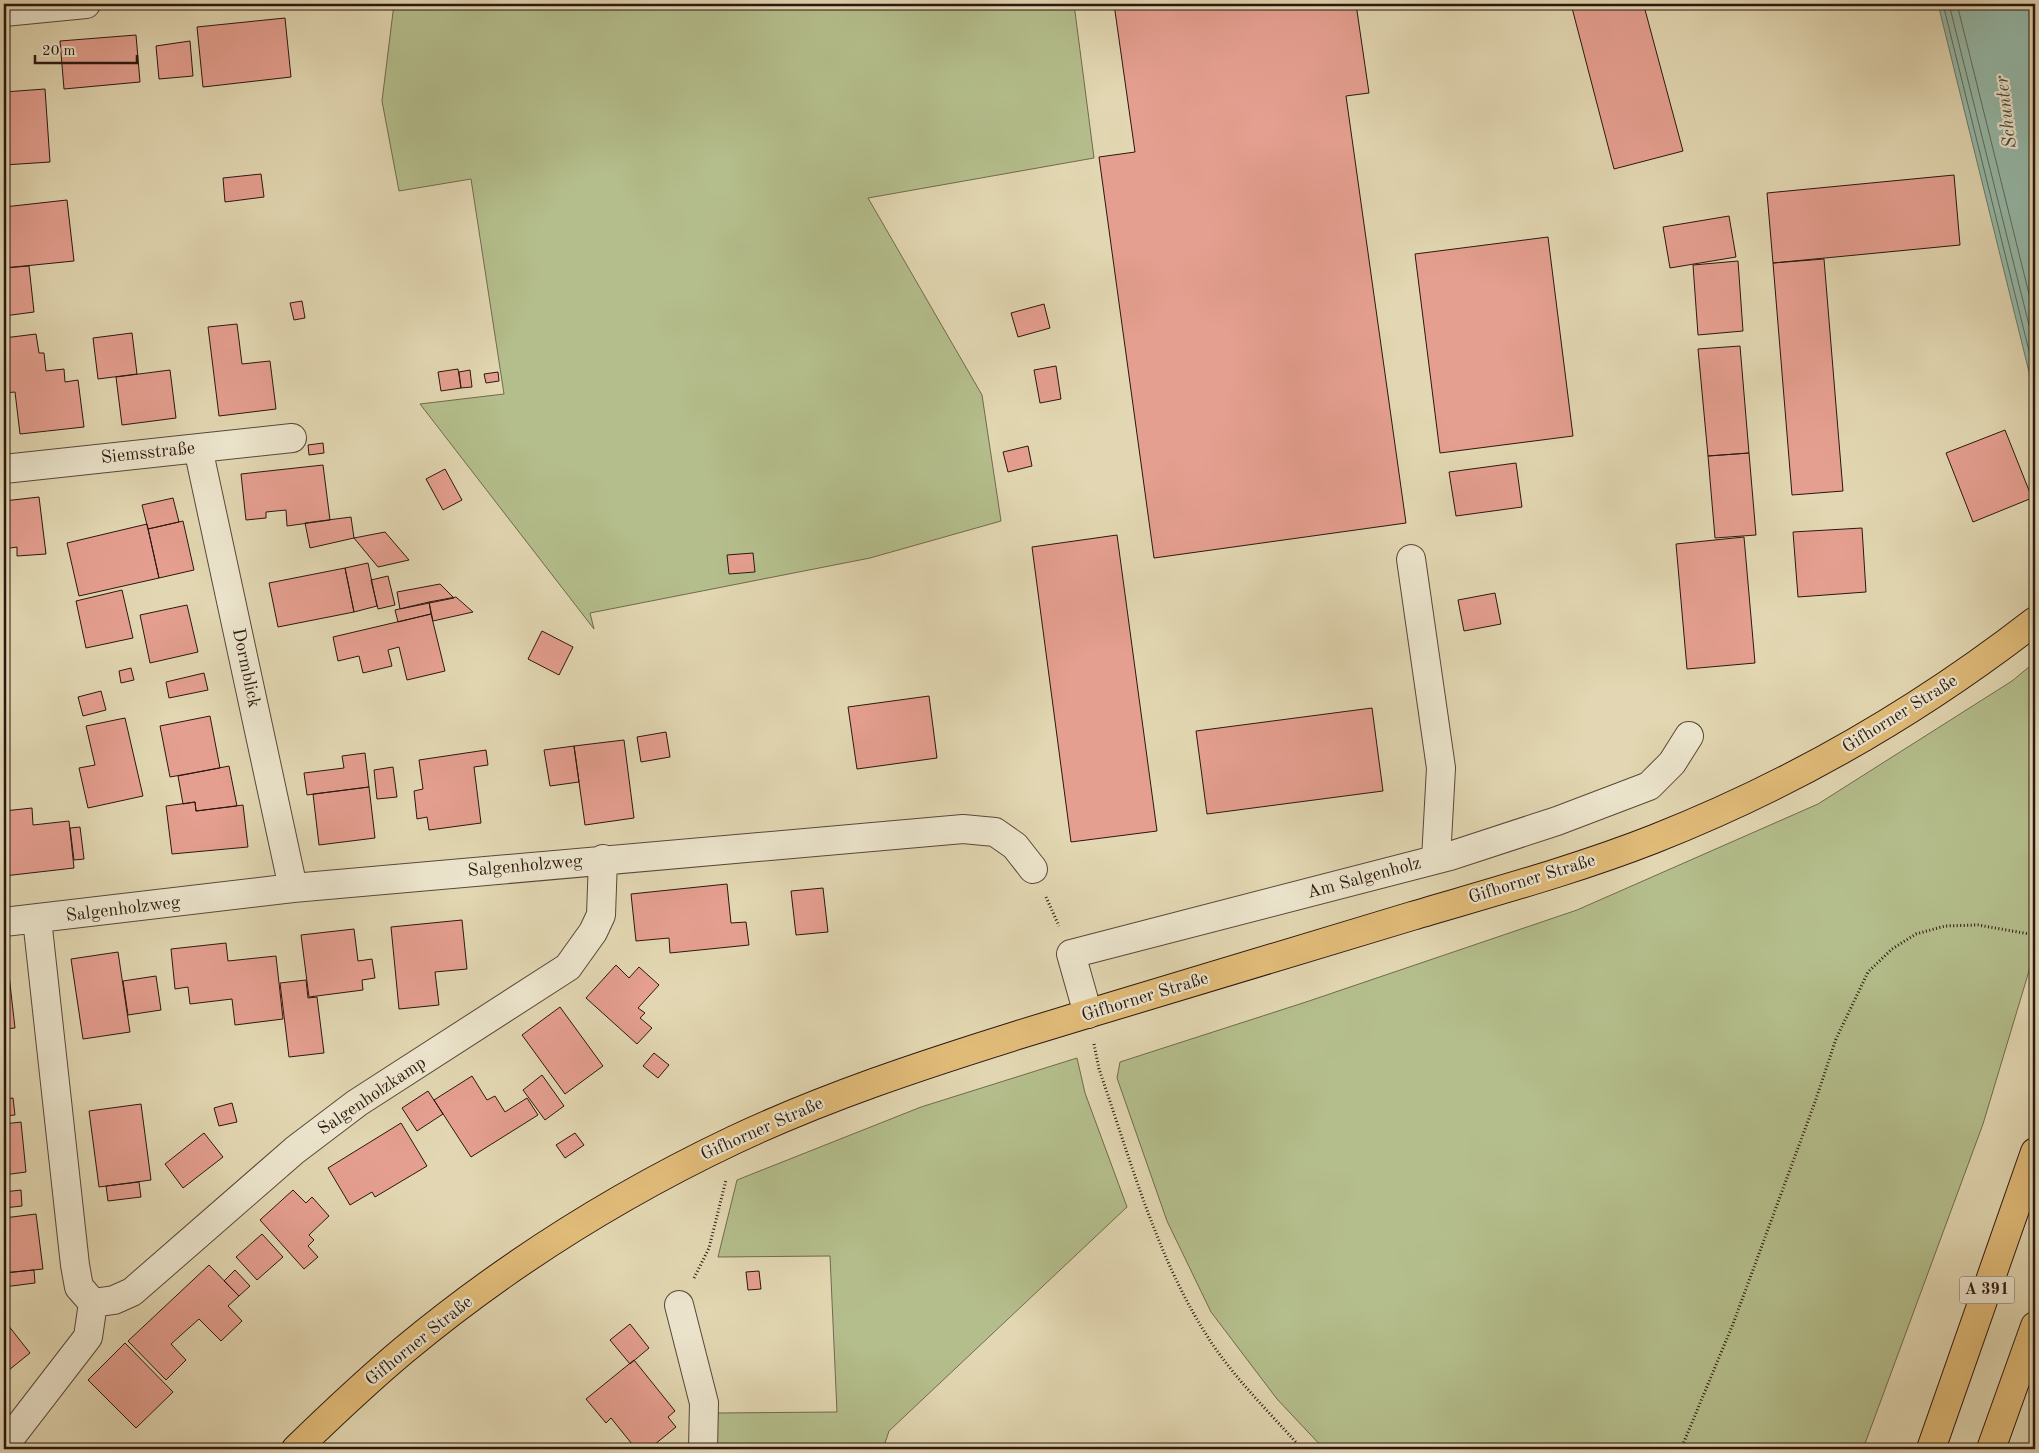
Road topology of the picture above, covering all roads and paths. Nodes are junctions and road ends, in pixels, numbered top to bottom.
1 (86, 4) edge
2 (4, 12) edge
3 (292, 438) dead end
4 (198, 448) junction
5 (4, 469) edge
6 (1411, 559) dead end
7 (2035, 621) edge
8 (1689, 736) dead end
9 (603, 859) junction
10 (1436, 859) junction
11 (1033, 869) joint
12 (293, 888) junction
13 (37, 919) junction
14 (4, 922) edge
15 (2035, 935) edge
16 (1071, 954) junction
17 (1088, 1014) junction
18 (737, 1138) junction
19 (2035, 1152) edge
20 (93, 1303) junction
21 (679, 1305) joint
22 (2035, 1326) edge
23 (4, 1446) edge
24 (296, 1449) edge
25 (703, 1449) edge
26 (1302, 1449) edge
27 (1681, 1449) edge
28 (1931, 1449) edge
29 (1991, 1449) edge

1 - 2 street
3 - 4 street, Siemsstraße
4 - 5 street, Siemsstraße
4 - 12 street, Dormblick
6 - 10 street
7 - 17 main road, Gifhorner Straße
8 - 10 street, Am Salgenholz
9 - 11 street, Salgenholzweg
9 - 12 street, Salgenholzweg
9 - 20 street, Salgenholzkamp
10 - 16 street, Am Salgenholz
11 - 16 path
12 - 13 street, Salgenholzweg
13 - 14 street, Salgenholzweg
13 - 20 street
15 - 27 path
16 - 17 street
17 - 18 main road, Gifhorner Straße
17 - 26 path
18 - 21 path
18 - 24 main road, Gifhorner Straße
19 - 28 main road, A 391
20 - 23 street
21 - 25 street
22 - 29 main road

